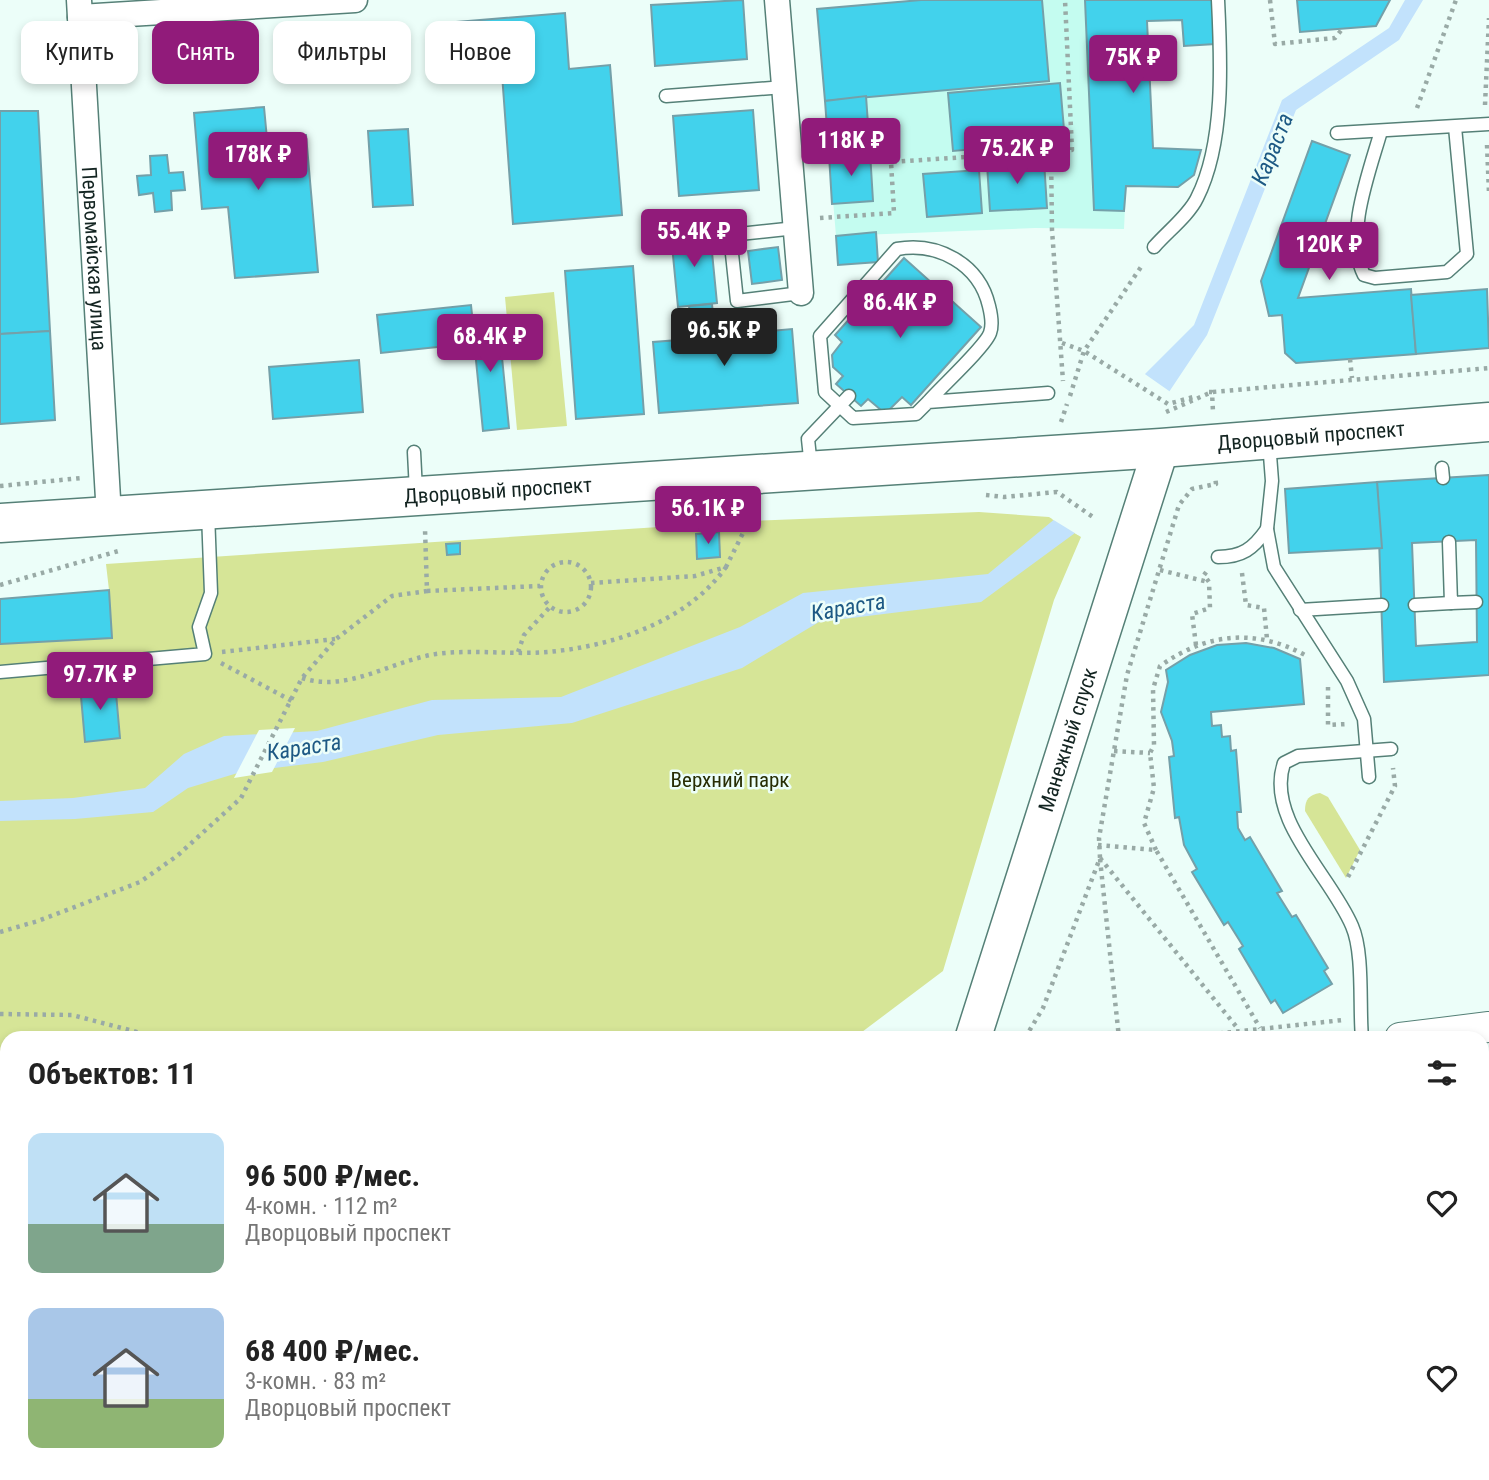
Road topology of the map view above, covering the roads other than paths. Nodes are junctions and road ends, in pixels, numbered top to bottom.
1 (355, 0) edge
2 (777, 0) edge
3 (1218, 0) edge
4 (80, 9) edge
5 (784, 87) junction
6 (666, 96) dead end
7 (1489, 124) edge
8 (1455, 127) junction
9 (1381, 131) junction
10 (1337, 133) dead end
11 (796, 229) junction
12 (1154, 247) road end
13 (801, 293) joint
14 (1048, 393) dead end
15 (849, 396) dead end
16 (928, 402) junction
17 (839, 406) junction
18 (1489, 422) edge
19 (1151, 438) junction
20 (1268, 438) junction
21 (414, 452) dead end
22 (811, 469) junction
23 (207, 509) junction
24 (420, 510) junction
25 (110, 516) junction
26 (0, 523) edge
27 (1267, 529) junction
28 (1449, 542) dead end
29 (1218, 557) dead end
30 (1476, 602) dead end
31 (1451, 603) junction
32 (1382, 605) dead end
33 (1415, 606) dead end
34 (1300, 610) junction
35 (0, 672) edge
36 (1391, 749) road end
37 (1369, 777) dead end
38 (1489, 1027) edge
39 (973, 1031) edge
40 (1361, 1031) edge
41 (1457, 1031) edge

1 - 4 street
2 - 5 street
3 - 12 lane
4 - 25 street, Первомайская улица
5 - 6 lane
5 - 11 street
7 - 8 lane
8 - 9 lane
8 - 9 lane
9 - 10 lane
11 - 13 street
11 - 13 lane
14 - 16 lane
15 - 17 lane
16 - 17 lane
16 - 17 lane
17 - 22 lane
18 - 20 main road, Дворцовый проспект
19 - 20 main road, Дворцовый проспект
19 - 22 main road, Дворцовый проспект
19 - 39 main road, Манежный спуск
20 - 27 lane
21 - 24 lane
22 - 24 main road, Дворцовый проспект
23 - 24 main road, Дворцовый проспект
23 - 25 main road, Дворцовый проспект
23 - 35 lane
25 - 26 main road, Дворцовый проспект
27 - 29 lane
27 - 34 lane
28 - 31 lane
30 - 31 lane
31 - 33 lane
32 - 34 lane
34 - 37 lane
36 - 40 lane
38 - 41 street

